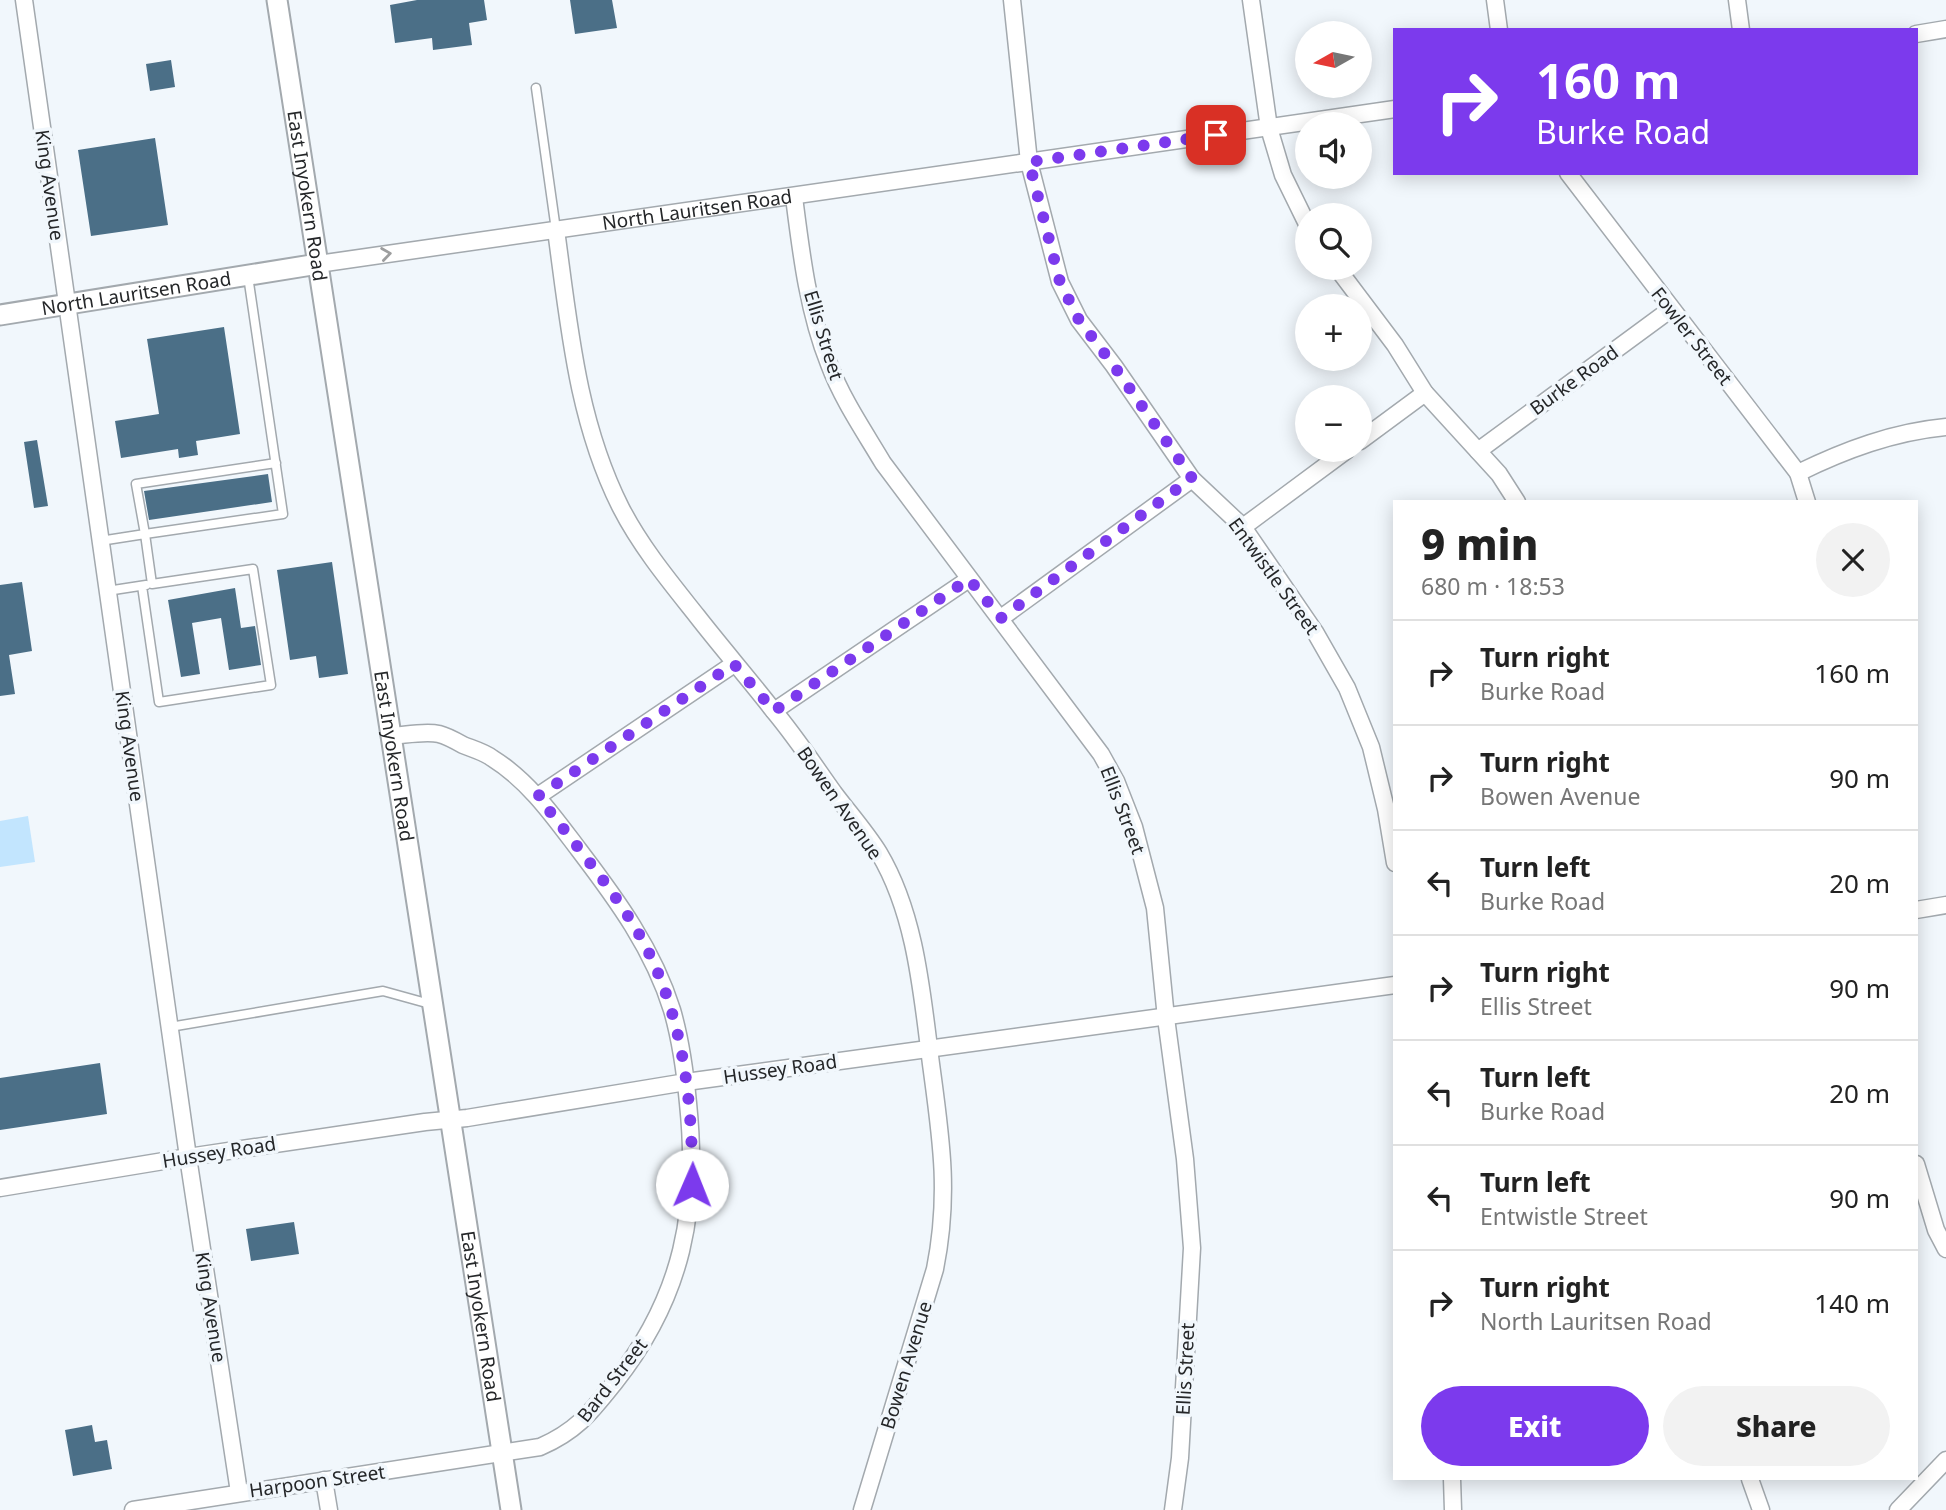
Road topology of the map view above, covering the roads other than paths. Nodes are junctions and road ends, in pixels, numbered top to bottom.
1 (24, 0) edge
2 (277, 0) edge
3 (1012, 0) edge
4 (1251, 0) edge
5 (1495, 0) edge
6 (1737, 0) edge
7 (1499, 28) edge
8 (1741, 28) edge
9 (1946, 29) edge
10 (1918, 34) edge
11 (536, 88) dead end
12 (1393, 109) edge
13 (1269, 128) junction
14 (1029, 162) junction
15 (1570, 175) edge
16 (794, 197) junction
17 (1297, 203) edge
18 (556, 230) junction
19 (318, 264) junction
20 (248, 276) junction
21 (1346, 280) edge
22 (67, 306) junction
23 (1671, 309) junction
24 (0, 315) edge
25 (1425, 393) junction
26 (1946, 427) edge
27 (1372, 432) edge
28 (1478, 451) junction
29 (1331, 462) edge
30 (276, 463) junction
31 (1798, 473) junction
32 (1192, 478) junction
33 (1516, 500) edge
34 (1806, 500) edge
35 (1243, 527) junction
36 (145, 534) junction
37 (100, 541) junction
38 (969, 579) junction
39 (152, 584) junction
40 (142, 586) junction
41 (107, 591) junction
42 (1001, 618) junction
43 (734, 664) junction
44 (774, 711) junction
45 (391, 736) junction
46 (538, 796) junction
47 (1393, 851) edge
48 (1946, 905) edge
49 (1918, 910) edge
50 (1393, 985) edge
51 (433, 1004) junction
52 (1166, 1018) junction
53 (170, 1027) junction
54 (930, 1049) junction
55 (686, 1082) junction
56 (450, 1119) junction
57 (188, 1157) junction
58 (1918, 1171) edge
59 (0, 1188) edge
60 (1946, 1249) edge
61 (501, 1452) junction
62 (1946, 1460) edge
63 (324, 1480) junction
64 (1452, 1480) edge
65 (1750, 1480) edge
66 (239, 1492) junction
67 (132, 1510) edge
68 (329, 1510) edge
69 (511, 1510) edge
70 (862, 1510) edge
71 (1173, 1510) edge
72 (1453, 1510) edge
73 (1761, 1510) edge
74 (1898, 1510) edge

1 - 22 street, King Avenue
2 - 19 street, East Inyokern Road
3 - 14 street, Entwistle Street
4 - 13 street
5 - 7 street
6 - 8 street
9 - 10 street
11 - 18 lane
12 - 13 street, North Lauritsen Road
13 - 14 street, North Lauritsen Road
13 - 17 street
14 - 16 street, North Lauritsen Road
14 - 32 street, Entwistle Street
15 - 23 street, Fowler Street
16 - 18 street, North Lauritsen Road
16 - 38 street, Ellis Street
19 -> 18 street, North Lauritsen Road
18 - 43 street, Bowen Avenue
19 - 20 street, North Lauritsen Road
19 - 45 street, East Inyokern Road
20 - 22 street, North Lauritsen Road
20 - 30 lane
21 - 25 street
22 - 24 street, North Lauritsen Road
22 - 37 street, King Avenue
23 - 28 street, Burke Road
23 - 31 street, Fowler Street
25 - 27 street
25 - 28 street
26 - 31 street
28 - 33 street
29 - 35 street
30 - 36 lane
30 - 36 lane
31 - 34 street, Fowler Street
32 - 35 street, Entwistle Street
32 - 42 street
35 - 47 street, Entwistle Street
36 - 37 lane
36 - 39 lane
37 - 41 street, King Avenue
38 - 42 street, Ellis Street
38 - 44 street
39 - 40 lane
39 - 40 lane
40 - 41 lane
41 - 53 street, King Avenue
42 - 52 street, Ellis Street
43 - 44 street, Bowen Avenue
43 - 46 street
44 - 54 street, Bowen Avenue
45 - 46 street, Bard Street
45 - 51 street, East Inyokern Road
46 - 55 street, Bard Street
48 - 49 street
50 - 52 street, Hussey Road
51 - 53 lane
51 - 56 street, East Inyokern Road
52 - 54 street, Hussey Road
52 - 71 street, Ellis Street
53 - 57 street, King Avenue
54 - 55 street, Hussey Road
54 - 70 street, Bowen Avenue
55 - 56 street, Hussey Road
55 - 61 street, Bard Street
56 - 57 street, Hussey Road
56 - 61 street, East Inyokern Road
57 - 59 street, Hussey Road
57 - 66 street, King Avenue
58 - 60 street
61 - 63 street, Harpoon Street
61 - 69 street, East Inyokern Road
62 - 74 street
63 - 66 street, Harpoon Street
63 - 68 street
64 - 72 street
65 - 73 street
66 - 67 street, Harpoon Street

